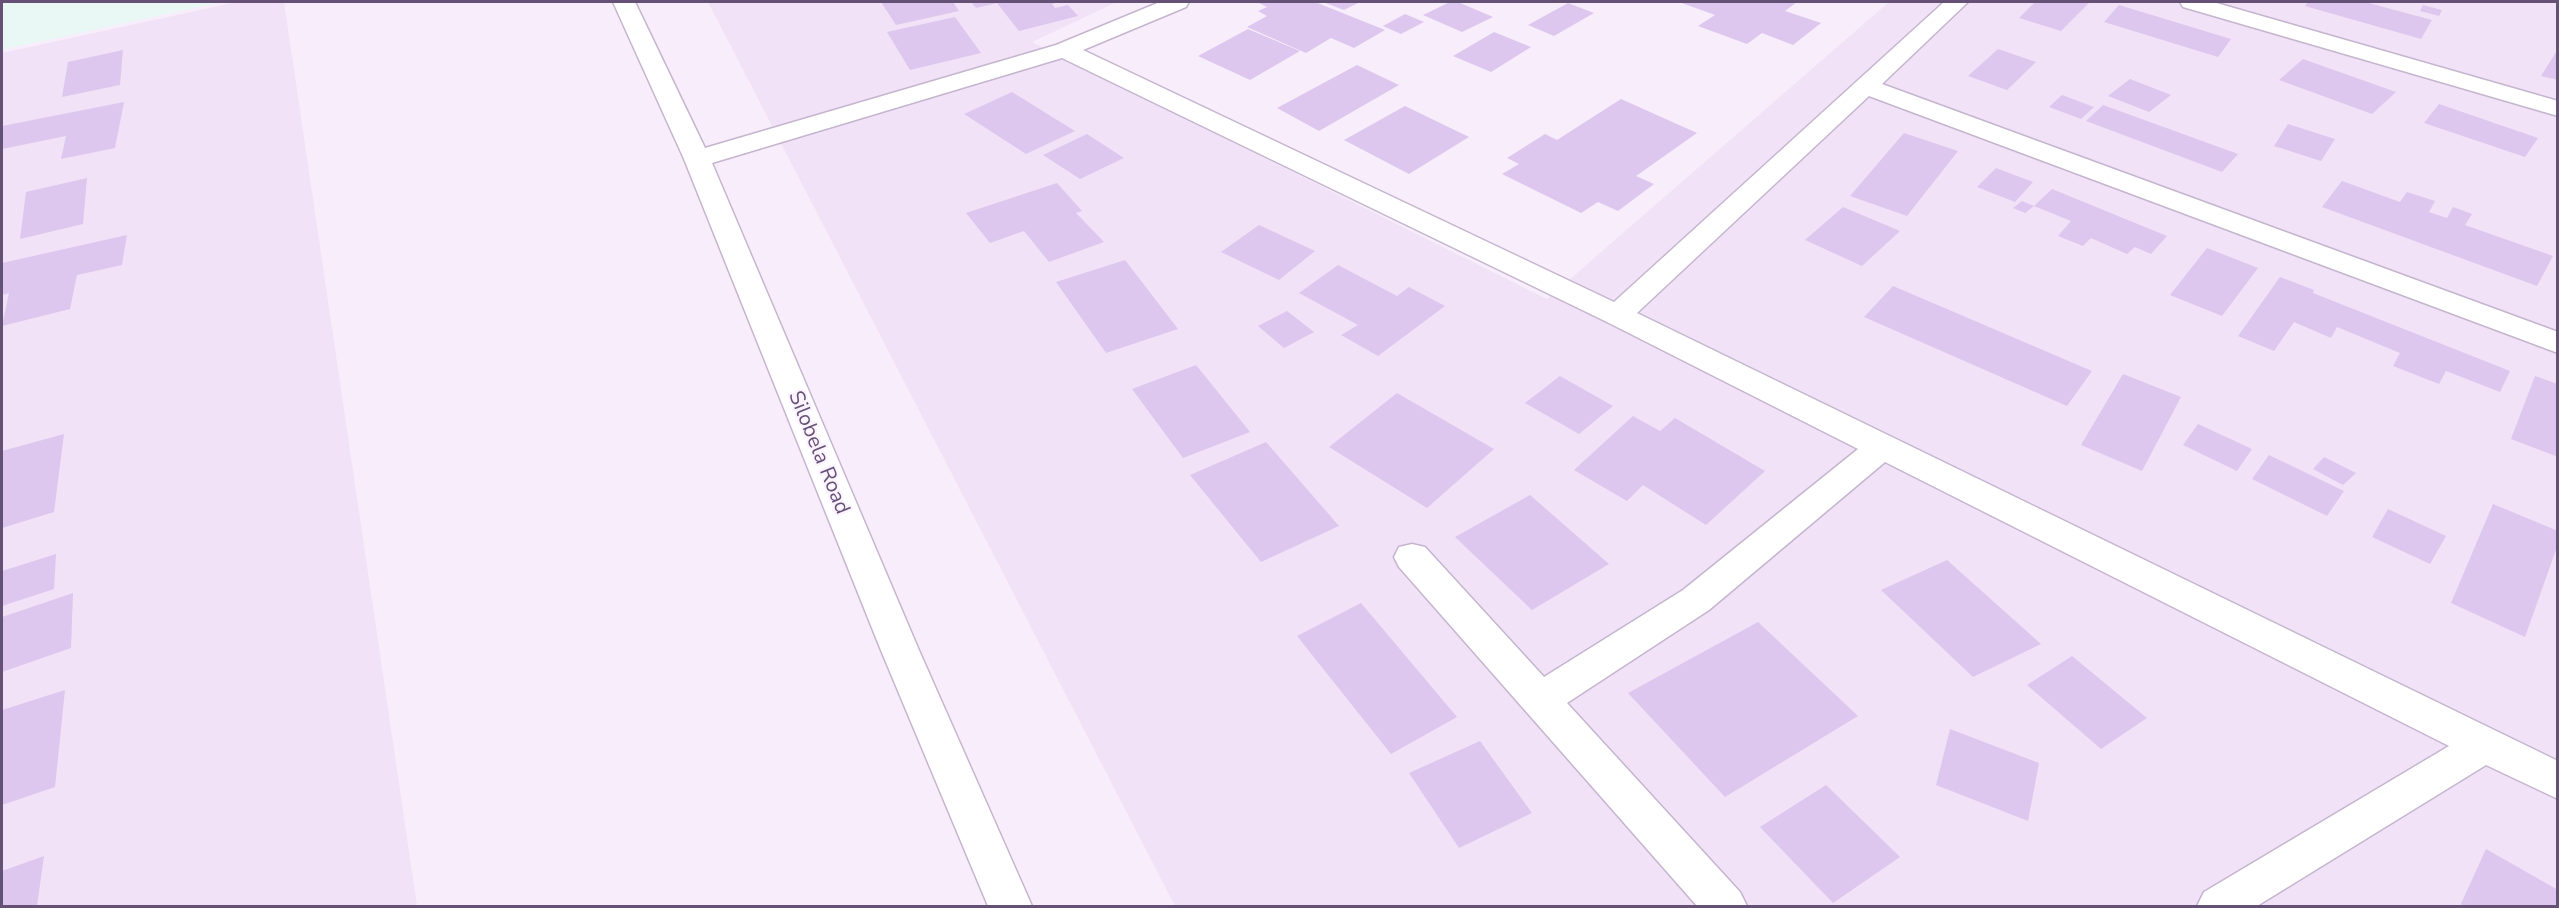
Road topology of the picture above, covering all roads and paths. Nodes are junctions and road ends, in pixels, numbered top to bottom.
1 (624, 2) edge
2 (1178, 2) edge
3 (1957, 2) edge
4 (2191, 2) edge
5 (1064, 50) junction
6 (1866, 87) junction
7 (2558, 109) edge
8 (697, 159) junction
9 (1617, 315) junction
10 (2558, 343) edge
11 (1882, 447) junction
12 (1413, 557) dead end
13 (1540, 700) junction
14 (2483, 746) junction
15 (2558, 781) edge
16 (1010, 906) edge
17 (1725, 906) edge
18 (2220, 906) edge

1 - 8 street, Silobela Road
2 - 5 street
3 - 6 street
4 - 7 street
5 - 8 street
5 - 9 street
6 - 9 street
6 - 10 street
8 - 16 street, Silobela Road
9 - 11 street
11 - 13 street
11 - 14 street
12 - 13 street
13 - 17 street
14 - 15 street
14 - 18 street

